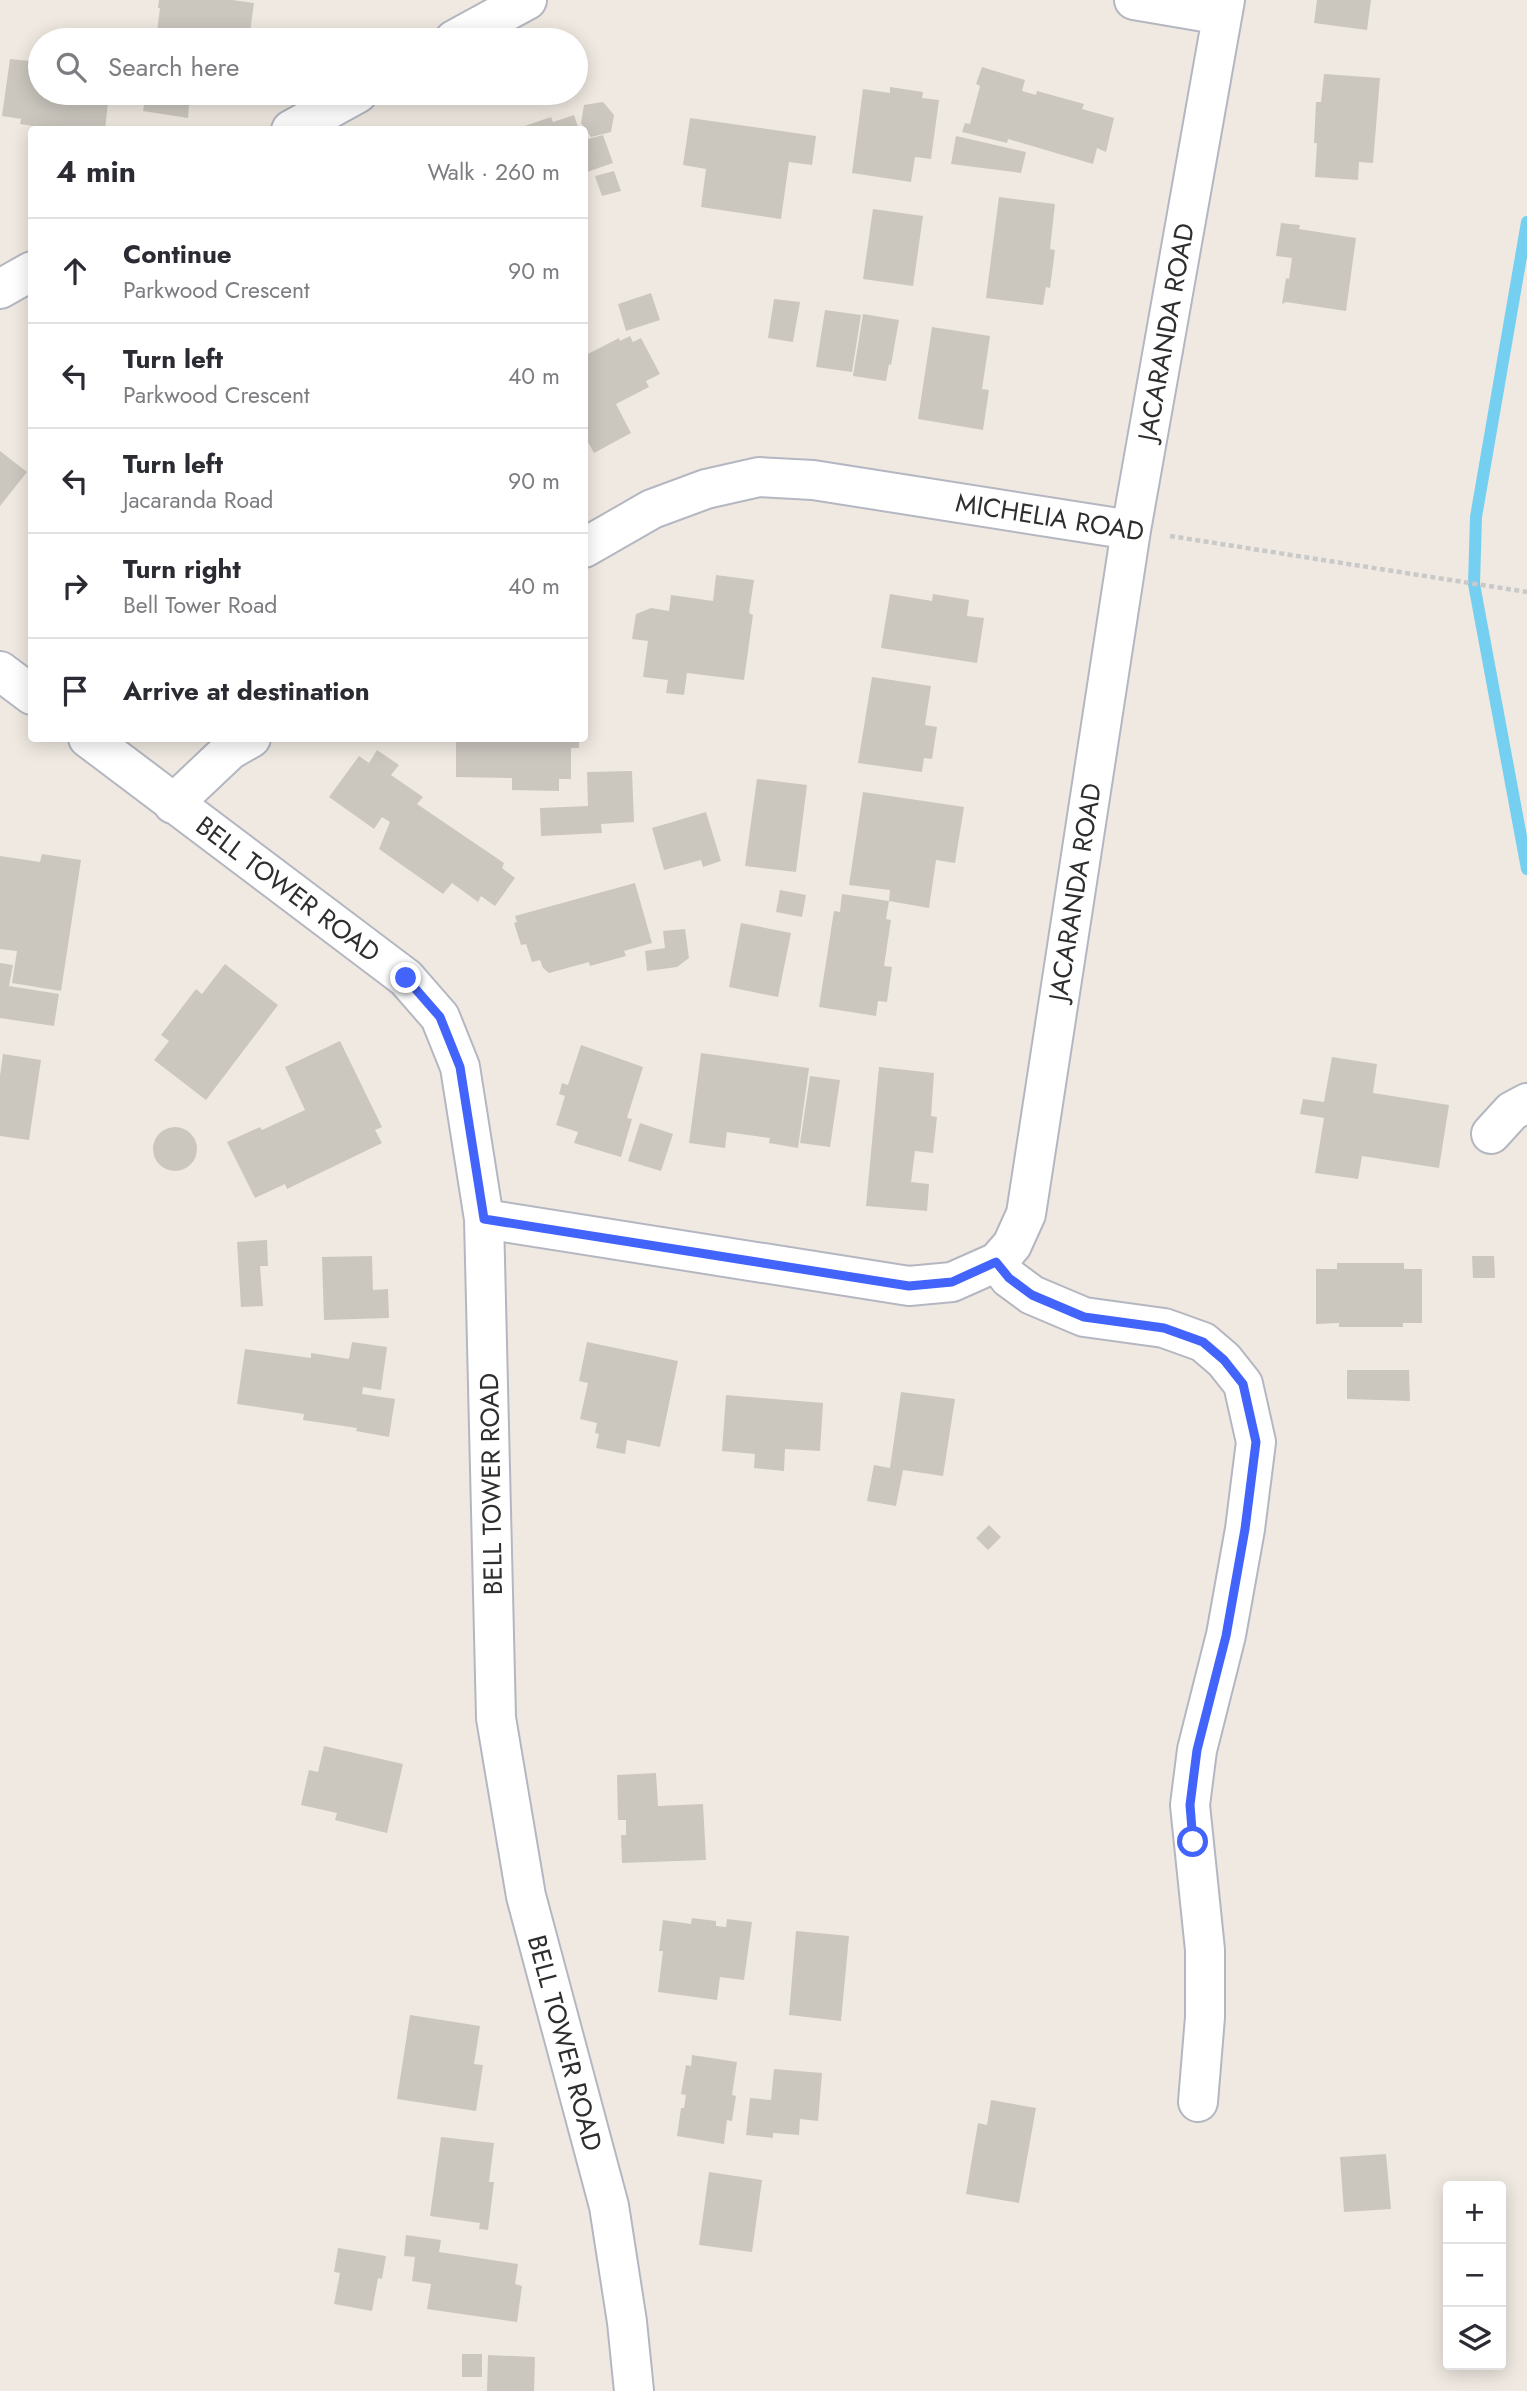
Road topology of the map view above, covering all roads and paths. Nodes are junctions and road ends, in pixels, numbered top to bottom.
1 (527, 0) edge
2 (1134, 0) edge
3 (1224, 7) edge
4 (476, 28) edge
5 (336, 105) edge
6 (298, 126) edge
7 (28, 273) edge
8 (0, 289) edge
9 (1131, 530) junction
10 (588, 546) edge
11 (1527, 592) edge
12 (0, 671) edge
13 (28, 692) edge
14 (93, 742) edge
15 (244, 742) edge
16 (173, 804) junction
17 (1527, 1103) edge
18 (1492, 1134) dead end
19 (484, 1219) junction
20 (996, 1262) junction
21 (1198, 2102) dead end
22 (634, 2391) edge

1 - 4 street
2 - 3 street
3 - 9 street, JACARANDA ROAD
5 - 6 street
7 - 8 street
9 - 10 street, MICHELIA ROAD
9 - 11 path, MICHELIA ROAD
9 - 20 street, JACARANDA ROAD
12 - 13 street
14 - 16 street, BELL TOWER ROAD
15 - 16 street
16 - 19 street, BELL TOWER ROAD
17 - 18 street
19 - 20 street, JACARANDA ROAD
19 - 22 street, BELL TOWER ROAD
20 - 21 street

